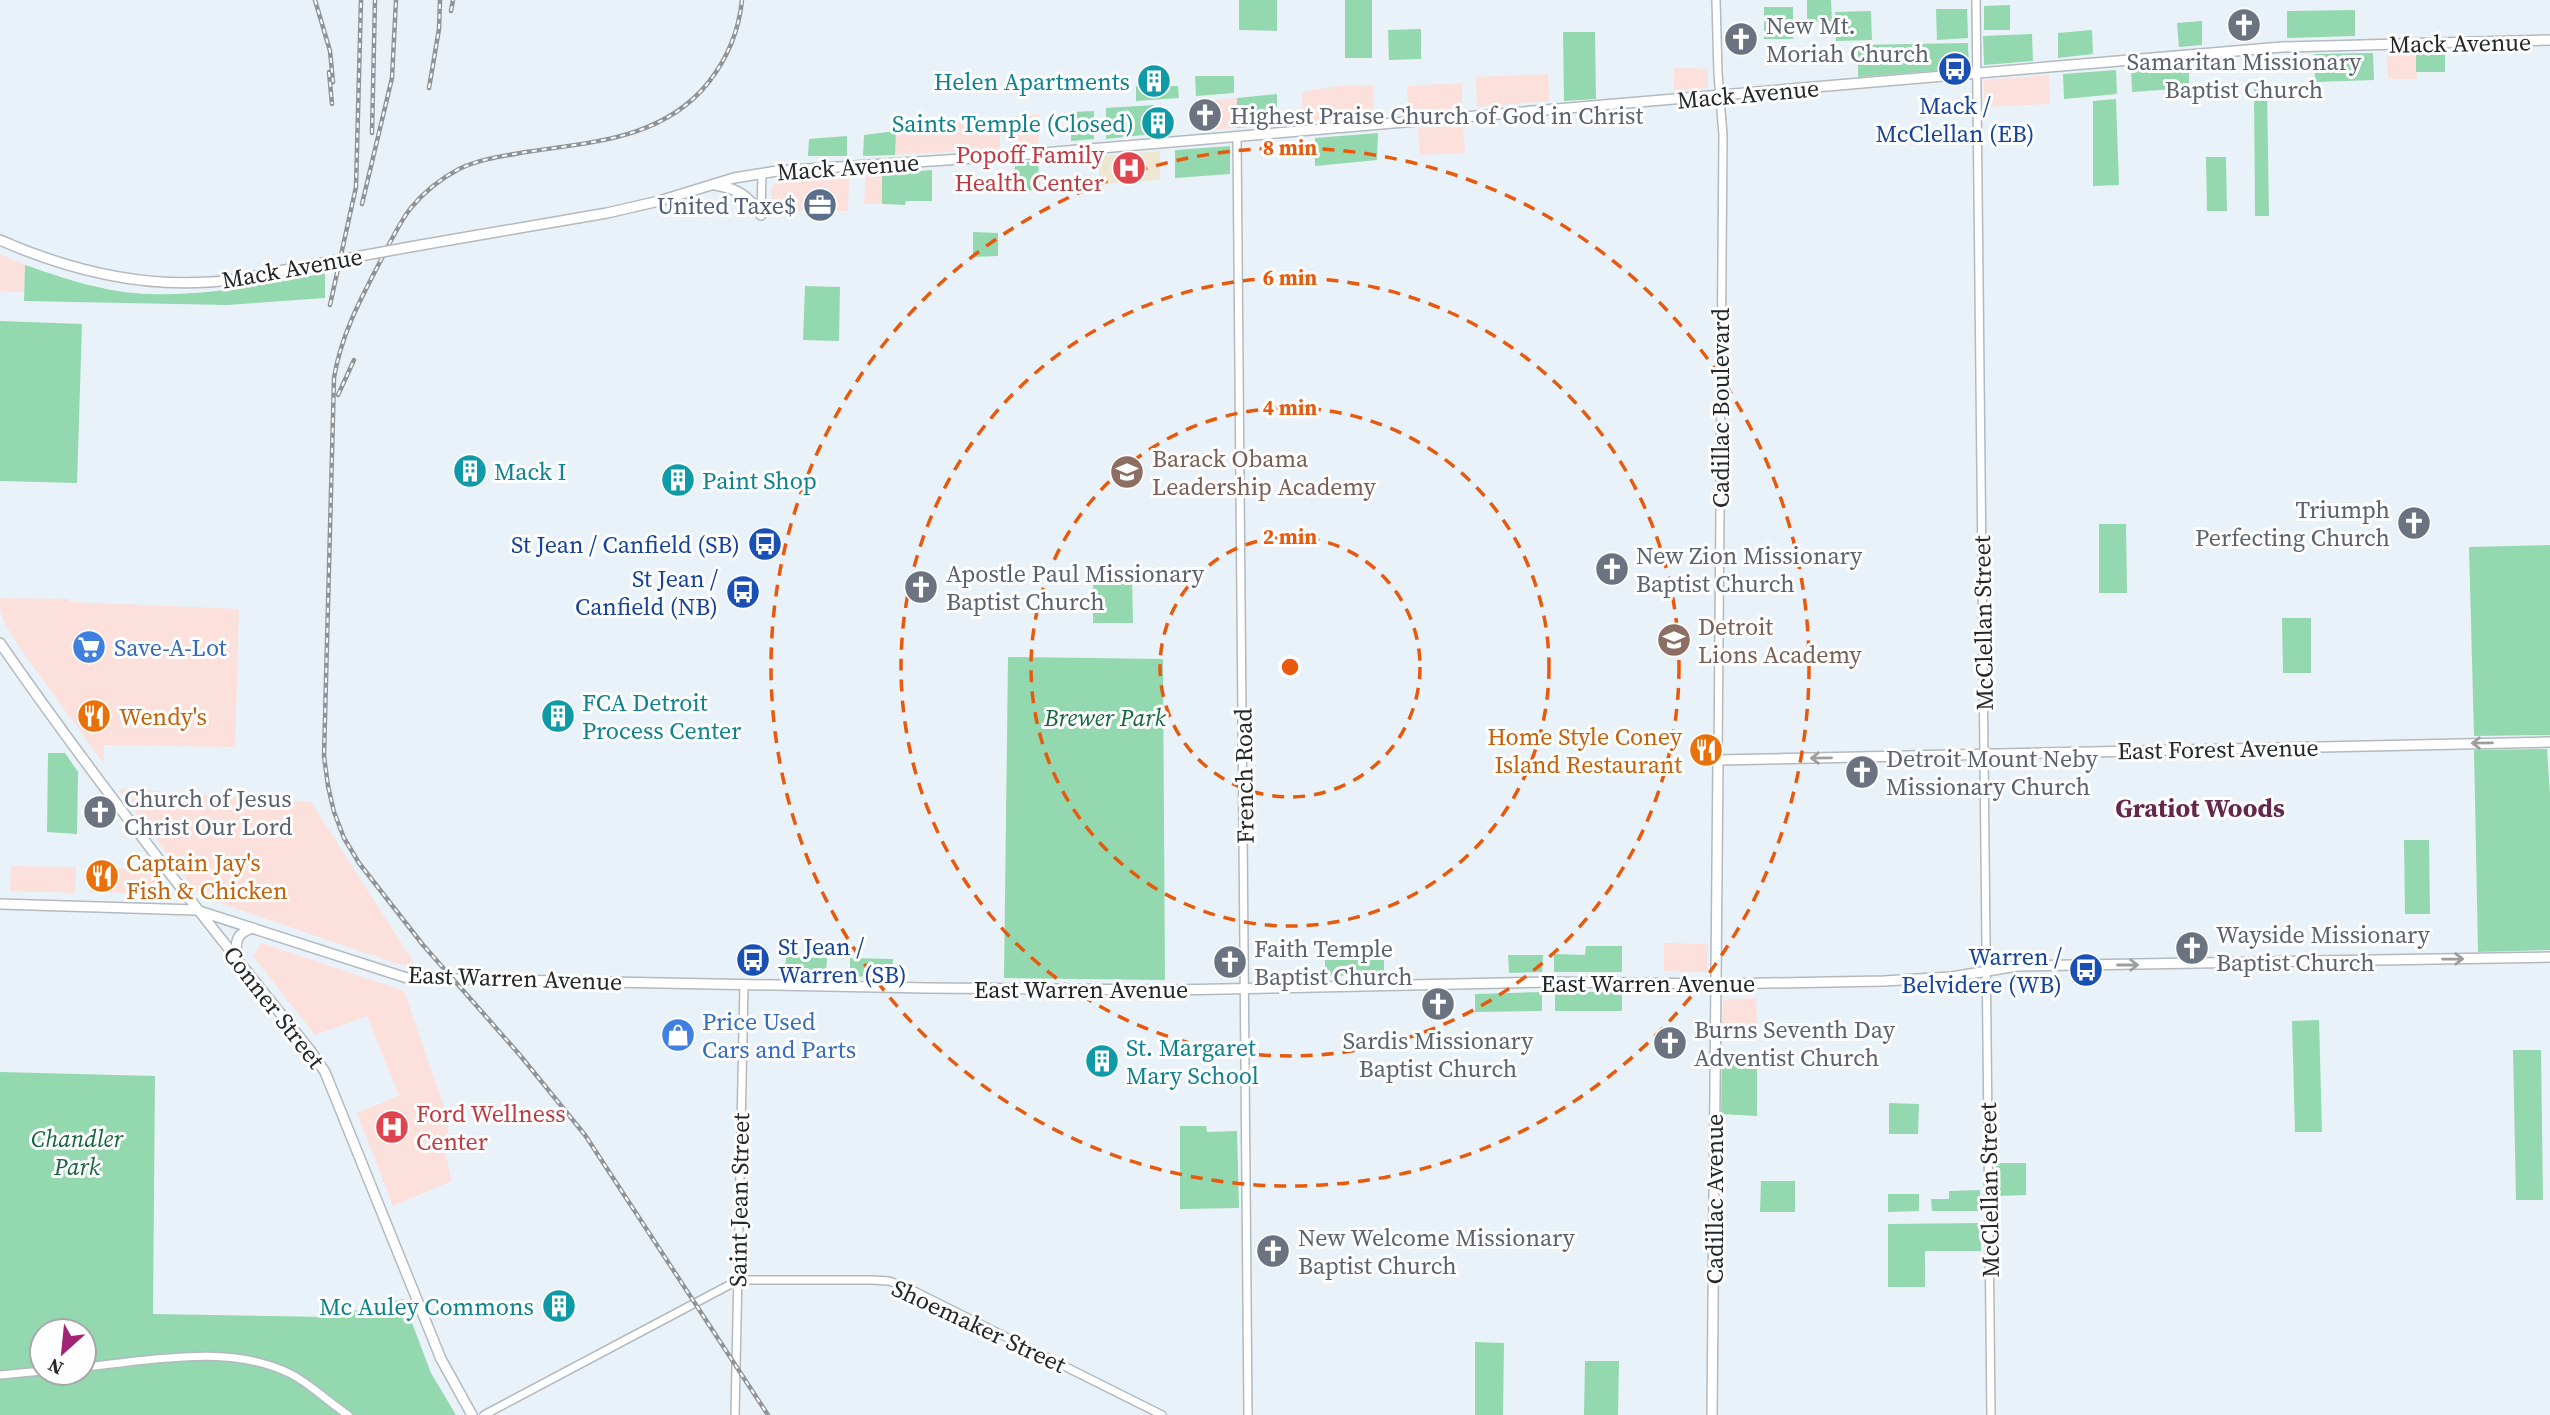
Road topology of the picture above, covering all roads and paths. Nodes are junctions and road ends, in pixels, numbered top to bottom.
1 (1716, 0) edge
2 (1976, 0) edge
3 (2550, 40) edge
4 (1977, 75) junction
5 (1721, 96) junction
6 (1237, 137) junction
7 (762, 173) junction
8 (713, 184) junction
9 (761, 215) joint
10 (0, 240) edge
11 (0, 643) edge
12 (2550, 742) edge
13 (1984, 754) junction
14 (1718, 760) junction
15 (0, 904) edge
16 (197, 910) junction
17 (254, 928) junction
18 (2550, 957) edge
19 (238, 961) junction
20 (1987, 971) junction
21 (744, 984) junction
22 (1716, 984) junction
23 (1246, 988) junction
24 (738, 1282) junction
25 (98, 1366) edge
26 (28, 1373) edge
27 (0, 1376) edge
28 (348, 1415) edge
29 (472, 1415) edge
30 (484, 1415) edge
31 (735, 1415) edge
32 (1162, 1415) edge
33 (1248, 1415) edge
34 (1712, 1415) edge
35 (1991, 1415) edge

1 - 5 street, Cadillac Boulevard
2 - 4 street, McClellan Street
3 - 4 main road, Mack Avenue
4 - 5 main road, Mack Avenue
4 - 13 street, McClellan Street
5 - 6 main road, Mack Avenue
5 - 14 street, Cadillac Boulevard
6 - 7 main road, Mack Avenue
6 - 23 street, French Road
7 - 8 main road, Mack Avenue
7 - 9 street
8 - 9 main road
8 - 10 main road, Mack Avenue, bridge
11 - 16 main road, Conner Street
12 -> 13 main road, East Forest Avenue
13 -> 14 main road, East Forest Avenue
13 - 20 street, McClellan Street
14 - 22 main road, Cadillac Boulevard
15 - 16 main road, East Warren Avenue
16 - 17 main road, East Warren Avenue
16 - 19 main road, Conner Street
17 - 19 main road
17 - 21 main road, East Warren Avenue
20 -> 18 main road, East Warren Avenue
19 - 29 main road, Conner Street
20 - 22 main road, East Warren Avenue
20 - 35 street, McClellan Street
21 - 23 main road, East Warren Avenue
21 - 24 street, Saint Jean Street
22 - 23 main road, East Warren Avenue
22 - 34 main road, Cadillac Avenue
23 - 33 street, French Road
24 - 30 street, Shoemaker Street
24 - 31 street, Saint Jean Street
24 - 32 street, Shoemaker Street
25 - 28 street
26 - 27 street

